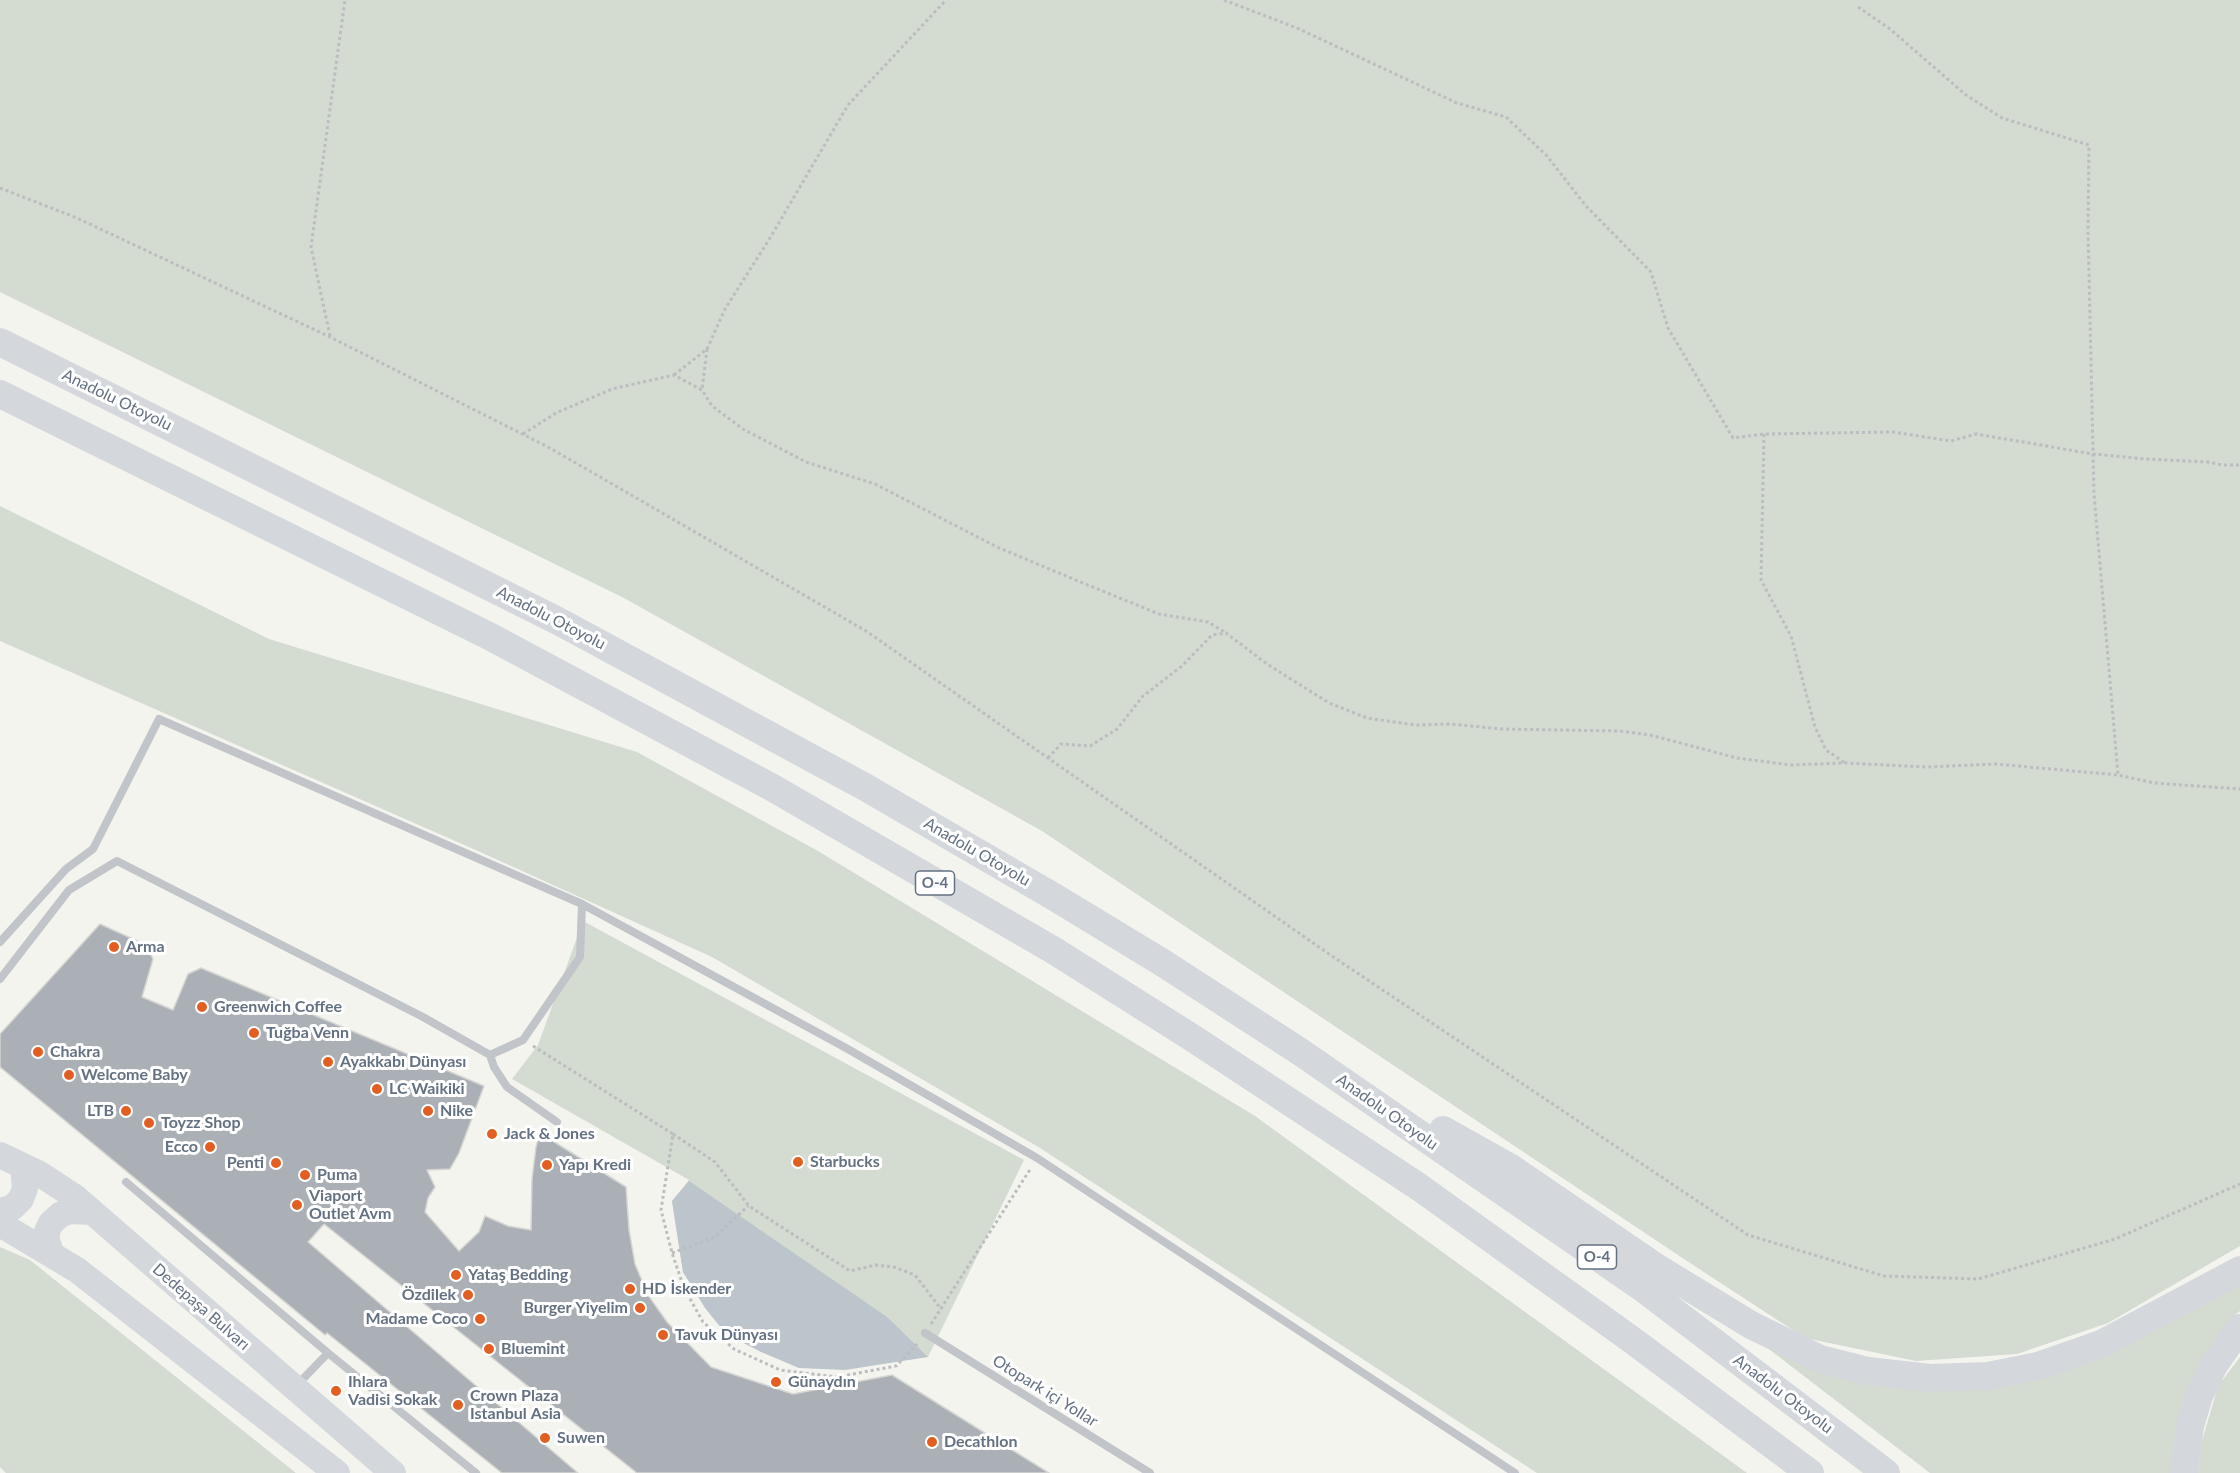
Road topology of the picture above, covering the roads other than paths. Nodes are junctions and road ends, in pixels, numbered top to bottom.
1 (0, 342) edge
2 (0, 394) edge
3 (582, 904) junction
4 (0, 942) edge
5 (0, 979) edge
6 (1299, 1051) junction
7 (490, 1055) junction
8 (557, 1122) dead end
9 (0, 1155) edge
10 (23, 1166) junction
11 (126, 1182) dead end
12 (0, 1211) edge
13 (92, 1212) junction
14 (0, 1224) edge
15 (52, 1255) junction
16 (2240, 1270) edge
17 (2240, 1328) edge
18 (925, 1333) road end
19 (328, 1353) junction
20 (295, 1388) junction
21 (337, 1473) edge
22 (393, 1473) edge
23 (477, 1473) edge
24 (1149, 1473) edge
25 (1515, 1473) edge
26 (1810, 1473) edge
27 (1887, 1473) edge
28 (2184, 1473) edge

1 - 6 highway, Anadolu Otoyolu / O-4
2 - 26 highway, O-4
3 - 4 lane
3 - 7 lane
3 - 25 lane
5 - 7 lane
6 - 16 highway
6 - 27 highway, Anadolu Otoyolu / O-4
7 - 8 lane
9 - 10 main road, Dedepaşa Bulvarı
10 - 12 main road
10 - 13 main road, Dedepaşa Bulvarı
11 - 19 lane
13 - 15 main road
13 - 20 main road, Dedepaşa Bulvarı
14 - 15 main road
15 - 21 main road
17 - 28 highway
18 - 24 lane, Otopark içi Yollar
19 - 20 lane
19 - 23 lane
20 - 22 main road, Dedepaşa Bulvarı

